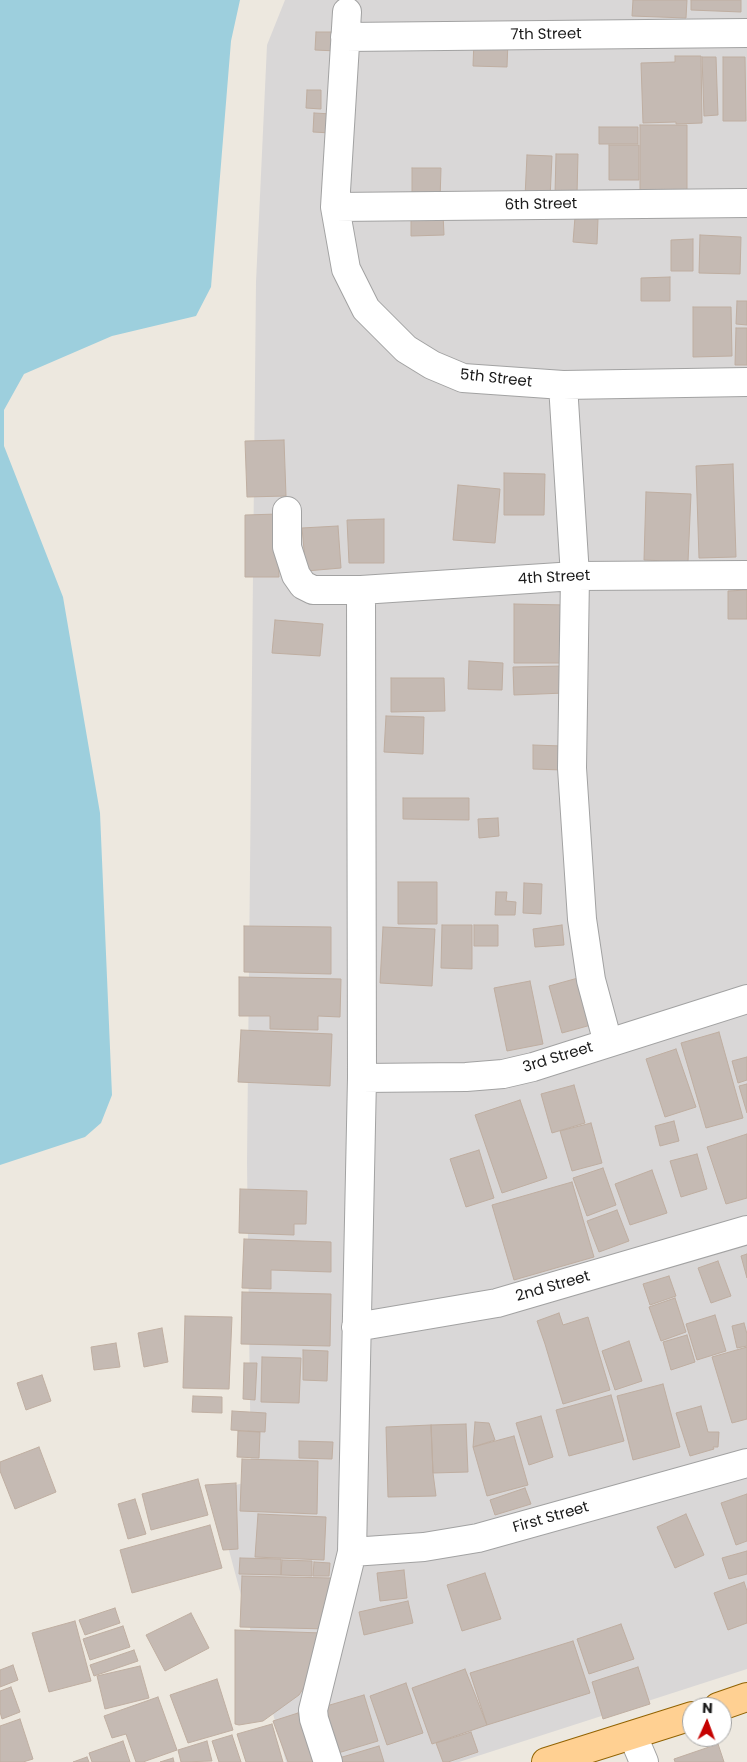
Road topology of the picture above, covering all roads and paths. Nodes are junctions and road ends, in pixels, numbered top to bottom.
1 (346, 24) joint
2 (747, 33) edge
3 (747, 202) edge
4 (335, 207) junction
5 (747, 382) edge
6 (564, 385) junction
7 (286, 511) dead end
8 (747, 575) edge
9 (575, 576) junction
10 (361, 590) junction
11 (747, 998) edge
12 (608, 1042) junction
13 (362, 1078) junction
14 (747, 1230) edge
15 (356, 1327) junction
16 (747, 1463) edge
17 (352, 1552) junction
18 (747, 1697) edge
19 (732, 1702) edge
20 (682, 1719) edge
21 (633, 1736) junction
22 (328, 1762) edge
23 (546, 1762) edge
24 (644, 1762) edge

1 - 2 street, 7th Street
1 - 4 street, 5th Street
3 - 4 street, 6th Street
4 - 6 street, 5th Street
5 - 6 street, 5th Street
6 - 9 street
7 - 10 street, 4th Street
8 - 9 street, 4th Street
9 - 10 street, 4th Street
9 - 12 street
10 - 13 street
11 - 12 street, 3rd Street
12 - 13 street, 3rd Street
13 - 15 street
14 - 15 street, 2nd Street
15 - 17 street
16 - 17 street, First Street
17 - 22 street
18 - 19 main road
20 - 21 main road
21 - 23 main road
21 - 24 street

